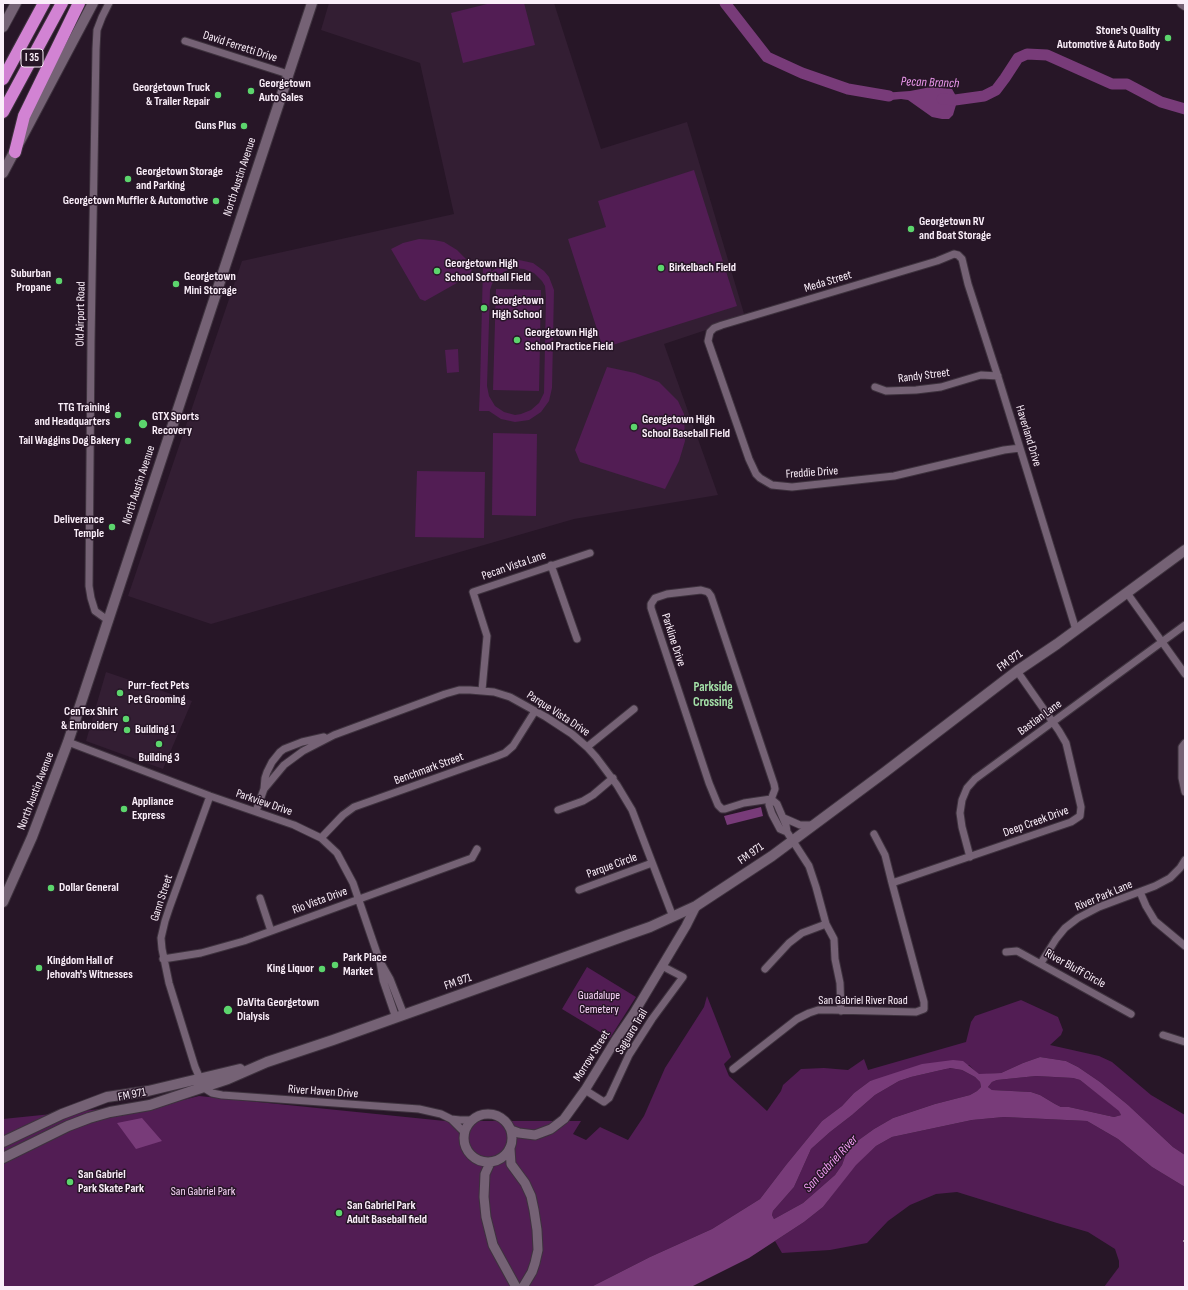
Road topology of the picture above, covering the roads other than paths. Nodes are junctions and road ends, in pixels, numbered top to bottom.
1 (16, 3) edge
2 (44, 3) edge
3 (62, 3) edge
4 (80, 3) edge
5 (93, 3) edge
6 (109, 3) edge
7 (312, 3) edge
8 (1182, 3) edge
9 (1185, 5) edge
10 (3, 27) edge
11 (185, 41) dead end
12 (288, 74) junction
13 (3, 79) edge
14 (3, 112) edge
15 (15, 152) junction
16 (3, 174) edge
17 (954, 254) joint
18 (710, 332) joint
19 (998, 376) junction
20 (875, 387) dead end
21 (1020, 448) junction
22 (1185, 550) edge
23 (590, 553) dead end
24 (551, 565) junction
25 (1127, 593) junction
26 (109, 621) junction
27 (1185, 625) edge
28 (1076, 630) junction
29 (577, 639) dead end
30 (1162, 642) junction
31 (1017, 671) junction
32 (1185, 674) edge
33 (482, 690) junction
34 (634, 709) dead end
35 (535, 711) junction
36 (1053, 722) junction
37 (334, 735) junction
38 (68, 742) junction
39 (1185, 743) edge
40 (588, 747) junction
41 (613, 778) junction
42 (264, 789) junction
43 (1185, 792) edge
44 (210, 796) junction
45 (771, 799) junction
46 (558, 810) dead end
47 (256, 811) junction
48 (784, 818) junction
49 (814, 825) junction
50 (874, 834) dead end
51 (789, 836) junction
52 (321, 838) junction
53 (477, 849) dead end
54 (970, 857) junction
55 (1185, 860) edge
56 (652, 863) junction
57 (892, 883) junction
58 (579, 890) dead end
59 (1140, 892) junction
60 (260, 898) dead end
61 (358, 899) junction
62 (3, 902) edge
63 (696, 906) junction
64 (672, 917) junction
65 (826, 924) junction
66 (271, 931) junction
67 (1185, 946) edge
68 (1006, 952) dead end
69 (164, 960) junction
70 (1041, 963) junction
71 (662, 966) junction
72 (765, 969) dead end
73 (841, 1011) junction
74 (1131, 1014) dead end
75 (400, 1016) junction
76 (1163, 1035) dead end
77 (1185, 1042) edge
78 (734, 1069) dead end
79 (202, 1083) junction
80 (585, 1090) junction
81 (451, 1119) junction
82 (471, 1120) junction
83 (43, 1124) junction
84 (511, 1130) junction
85 (464, 1132) junction
86 (527, 1135) junction
87 (49, 1136) junction
88 (3, 1142) edge
89 (511, 1147) junction
90 (3, 1158) edge
91 (478, 1161) junction
92 (494, 1162) junction
93 (511, 1164) junction
94 (484, 1174) junction
95 (516, 1287) edge
96 (523, 1287) edge

1 - 10 main road
2 - 13 highway, I 35
3 - 14 highway, I 35
4 - 15 highway
5 - 15 main road
6 - 26 street, Old Airport Road
7 - 12 main road, North Austin Avenue
8 - 9 main road
11 - 12 street, David Ferretti Drive
12 - 26 main road, North Austin Avenue
15 - 16 main road
17 - 18 street, Meda Street
17 - 19 street, Haverland Drive
18 - 21 street, Freddie Drive
19 - 20 street, Randy Street
19 - 21 street, Haverland Drive
21 - 28 street, Haverland Drive
22 - 25 main road, FM 971 / FM 971
23 - 24 street, Pecan Vista Lane
24 - 29 street
24 - 33 street, Pecan Vista Lane
25 - 28 main road, FM 971 / FM 971
25 - 30 street
26 - 38 main road, North Austin Avenue
27 - 30 street, Bastian Lane
28 - 31 main road, FM 971 / FM 971
30 - 32 street
30 - 36 street, Bastian Lane
31 - 36 street, Deep Creek Drive
31 - 49 main road, FM 971 / FM 971
33 - 35 street, Parque Vista Drive
33 - 37 street, Parque Vista Drive
34 - 40 street
35 - 40 street, Parque Vista Drive
35 - 52 street, Benchmark Street
36 - 54 street, Bastian Lane
36 - 54 street, Deep Creek Drive
37 - 42 street, Parque Vista Drive
37 - 42 street, Parque Vista Drive
38 - 44 street, Parkview Drive
38 - 62 main road, North Austin Avenue
39 - 43 street
40 - 41 street, Parque Vista Drive
41 - 46 street
41 - 56 street, Parque Vista Drive
42 - 47 street, Parque Vista Drive
44 - 47 street, Parkview Drive
44 - 69 street, Gann Street
45 - 45 street, Parkline Drive
45 - 48 street
45 - 51 street, Parkline Drive
47 - 52 street, Parkview Drive
48 - 49 street
48 - 51 street
49 - 51 main road, FM 971 / FM 971
50 - 57 street, San Gabriel River Road
51 - 63 main road, FM 971 / FM 971
51 - 65 street
52 - 61 street, Parkview Drive
53 - 61 street, Rio Vista Drive
54 - 57 street, Deep Creek Drive
55 - 59 street, River Park Lane
56 - 58 street, Parque Circle
56 - 64 street, Parque Vista Drive
57 - 73 street, San Gabriel River Road
59 - 67 street
59 - 70 street, River Park Lane
60 - 66 street
61 - 66 street, Rio Vista Drive
61 - 75 street, Parkview Drive
63 - 64 main road, FM 971 / FM 971
63 - 71 street, Morrow Street
64 - 75 main road, FM 971 / FM 971
65 - 72 street
65 - 73 street
66 - 69 street, Rio Vista Drive
68 - 70 street, River Bluff Circle
69 - 79 street, Gann Street
70 - 74 street, River Bluff Circle
71 - 80 street, Morrow Street
71 - 80 street, Saguaro Trail
73 - 78 street, San Gabriel River Road
75 - 79 main road, FM 971 / FM 971
76 - 77 street
79 - 81 street, River Haven Drive
79 - 83 main road, FM 971 / FM 971
79 - 87 main road, FM 971 / FM 971
80 - 86 street, Morrow Street
81 - 82 street, River Haven Drive
81 - 85 street, River Haven Drive
82 - 84 street
82 - 85 street
83 - 87 main road
83 - 88 main road, FM 971 / FM 971
84 - 86 street, Morrow Street
84 - 89 street
85 - 91 street
86 - 89 street, Morrow Street
87 - 90 main road, FM 971 / FM 971
89 - 92 street
89 - 93 street
91 - 92 street
91 - 94 street
92 - 93 street
92 - 94 street
93 - 96 street
94 - 95 street

